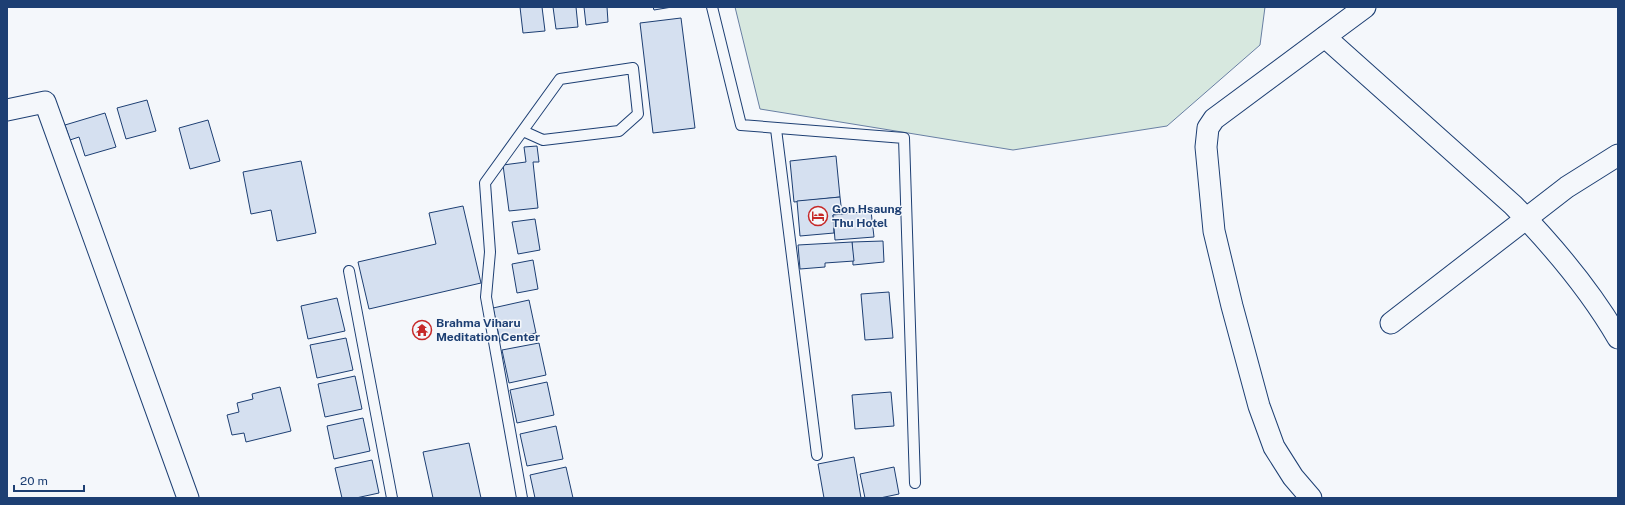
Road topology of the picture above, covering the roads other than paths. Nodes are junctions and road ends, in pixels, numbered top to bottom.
1 (712, 7) edge
2 (1365, 7) edge
3 (1325, 37) junction
4 (7, 110) edge
5 (776, 129) junction
6 (522, 131) junction
7 (1618, 155) edge
8 (1527, 218) junction
9 (349, 271) dead end
10 (1391, 323) dead end
11 (1618, 338) edge
12 (817, 455) dead end
13 (915, 484) dead end
14 (188, 498) edge
15 (392, 498) edge
16 (522, 498) edge
17 (1311, 498) edge

1 - 5 lane
2 - 3 street
3 - 8 street
3 - 17 street
4 - 14 street
5 - 12 lane
5 - 13 lane
6 - 6 lane
6 - 16 lane
7 - 8 street
8 - 10 street
8 - 11 street
9 - 15 lane

